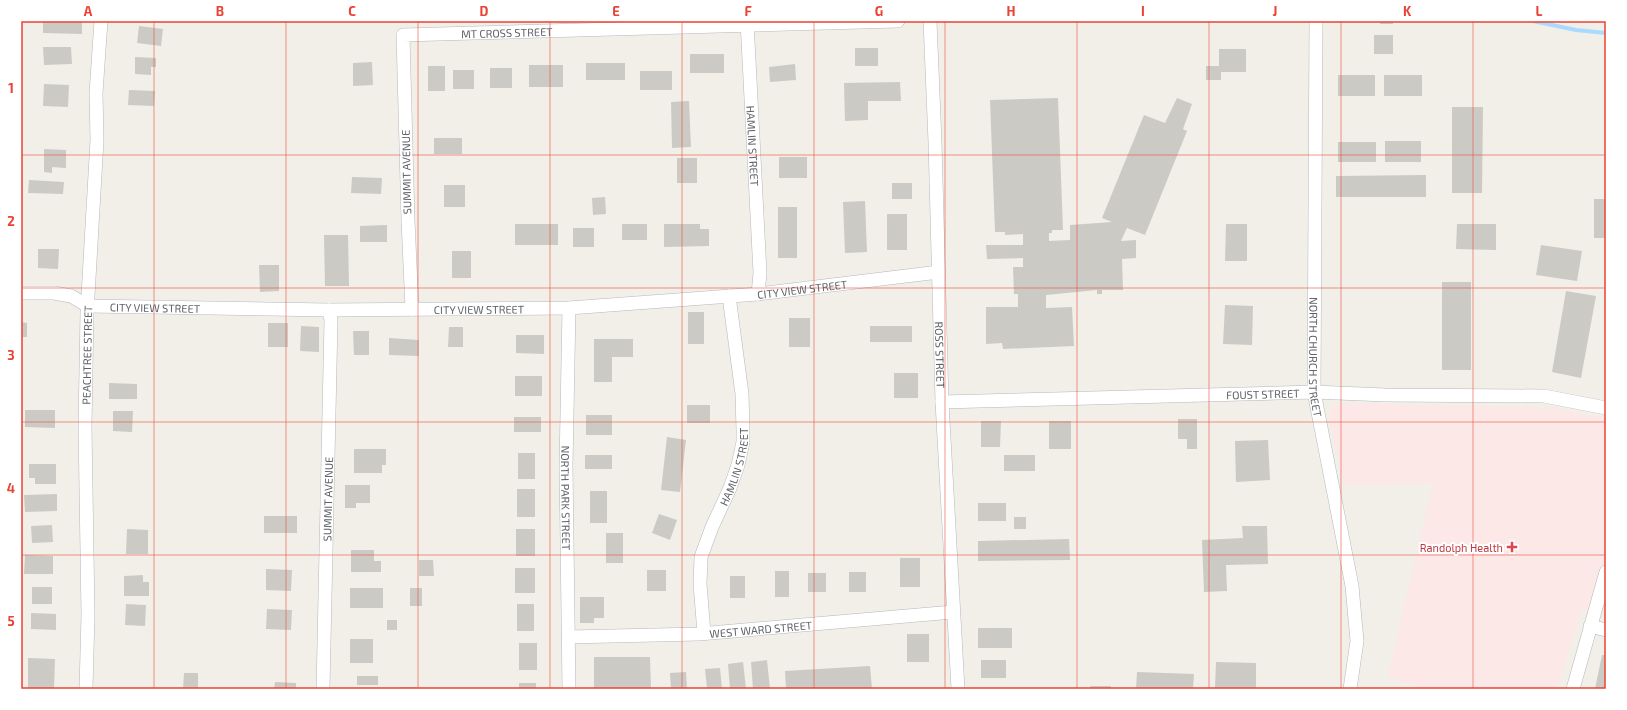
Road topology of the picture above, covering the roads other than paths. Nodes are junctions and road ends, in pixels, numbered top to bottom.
1 (101, 21) edge
2 (898, 21) edge
3 (930, 21) edge
4 (1316, 21) edge
5 (747, 23) edge
6 (403, 35) joint
7 (939, 272) junction
8 (21, 293) edge
9 (758, 294) junction
10 (729, 296) junction
11 (88, 306) junction
12 (412, 308) junction
13 (569, 308) junction
14 (329, 310) junction
15 (1314, 392) junction
16 (942, 402) junction
17 (1606, 408) edge
18 (1606, 572) edge
19 (954, 612) junction
20 (1590, 626) junction
21 (1606, 630) edge
22 (704, 633) junction
23 (568, 637) junction
24 (86, 689) edge
25 (322, 689) edge
26 (569, 689) edge
27 (958, 689) edge
28 (1350, 689) edge
29 (1573, 689) edge

1 - 11 street, PEACHTREE STREET
2 - 5 street, MT CROSS STREET
3 - 7 street, ROSS STREET
4 - 15 street, NORTH CHURCH STREET
5 - 6 street, MT CROSS STREET
5 - 9 street, HAMLIN STREET
6 - 12 street, SUMMIT AVENUE
7 - 9 street, CITY VIEW STREET
7 - 16 street, ROSS STREET
8 - 11 street, CITY VIEW STREET
9 - 10 street, CITY VIEW STREET
10 - 13 street, CITY VIEW STREET
10 - 22 street, HAMLIN STREET
11 - 14 street, CITY VIEW STREET
11 - 24 street, PEACHTREE STREET
12 - 13 street, CITY VIEW STREET
12 - 14 street, CITY VIEW STREET
13 - 23 street, NORTH PARK STREET
14 - 25 street, SUMMIT AVENUE
15 - 16 street, FOUST STREET
15 - 17 street, FOUST STREET
15 - 28 street, NORTH CHURCH STREET
16 - 19 street, ROSS STREET
18 - 20 street
19 - 22 street, WEST WARD STREET
19 - 27 street, ROSS STREET
20 - 21 street
20 - 29 street
22 - 23 street, WEST WARD STREET
23 - 26 street, NORTH PARK STREET

